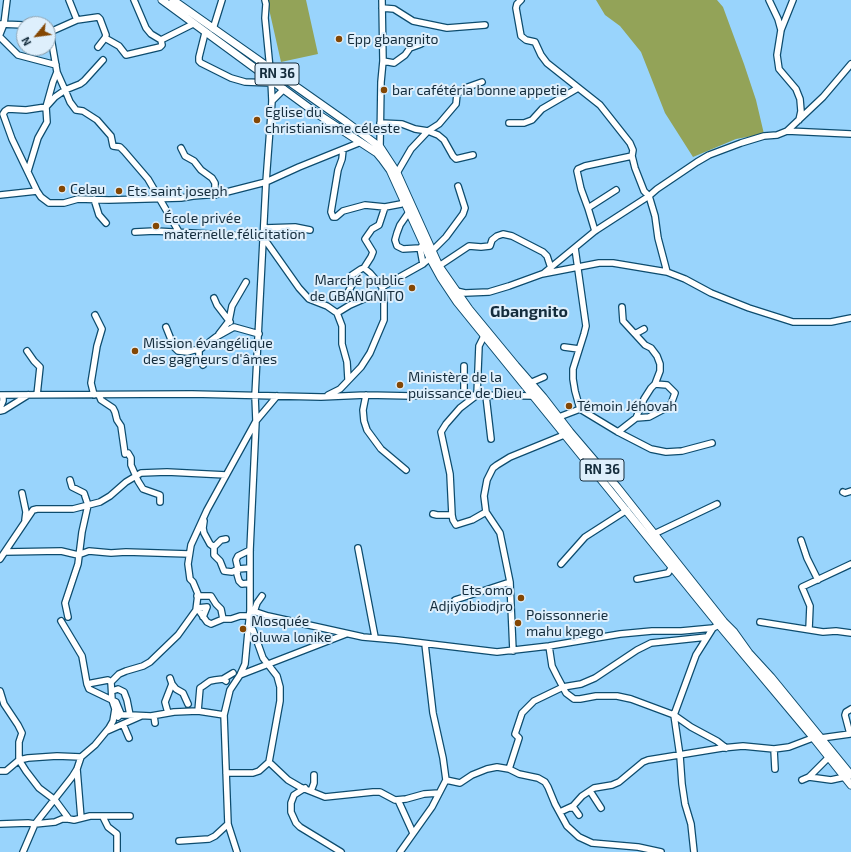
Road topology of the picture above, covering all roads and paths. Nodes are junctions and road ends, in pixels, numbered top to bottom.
1 (7, 0) edge
2 (69, 0) edge
3 (134, 0) edge
4 (162, 0) edge
5 (173, 0) edge
6 (222, 0) edge
7 (265, 0) edge
8 (382, 0) edge
9 (522, 0) edge
10 (769, 0) edge
11 (793, 0) edge
12 (382, 8) junction
13 (77, 20) junction
14 (2, 24) edge
15 (193, 24) junction
16 (16, 25) edge
17 (485, 25) dead end
18 (56, 28) edge
19 (213, 29) junction
20 (781, 30) junction
21 (205, 33) junction
22 (0, 34) edge
23 (0, 37) edge
24 (105, 38) junction
25 (161, 40) junction
26 (421, 44) dead end
27 (98, 47) dead end
28 (54, 56) edge
29 (103, 60) dead end
30 (383, 61) junction
31 (851, 64) edge
32 (56, 65) junction
33 (270, 69) junction
34 (57, 72) junction
35 (271, 82) junction
36 (482, 82) dead end
37 (578, 88) junction
38 (284, 89) junction
39 (65, 90) junction
40 (272, 101) junction
41 (46, 107) junction
42 (798, 120) junction
43 (380, 123) junction
44 (510, 123) dead end
45 (428, 130) junction
46 (787, 132) junction
47 (851, 134) edge
48 (361, 142) junction
49 (181, 148) dead end
50 (380, 148) junction
51 (343, 150) junction
52 (472, 154) dead end
53 (632, 156) junction
54 (28, 171) junction
55 (397, 173) junction
56 (266, 182) junction
57 (458, 186) dead end
58 (616, 190) dead end
59 (37, 191) junction
60 (0, 195) edge
61 (215, 195) junction
62 (649, 196) junction
63 (94, 199) junction
64 (158, 199) junction
65 (404, 201) junction
66 (385, 207) junction
67 (588, 208) junction
68 (409, 212) junction
69 (106, 223) dead end
70 (264, 228) junction
71 (310, 230) dead end
72 (595, 231) junction
73 (135, 232) dead end
74 (179, 232) junction
75 (263, 237) junction
76 (422, 246) junction
77 (575, 248) junction
78 (432, 256) junction
79 (422, 264) junction
80 (440, 266) junction
81 (364, 268) junction
82 (551, 268) junction
83 (578, 268) junction
84 (667, 272) junction
85 (542, 274) junction
86 (246, 282) dead end
87 (382, 287) junction
88 (456, 291) junction
89 (214, 298) dead end
90 (384, 300) junction
91 (356, 302) junction
92 (622, 306) dead end
93 (337, 313) junction
94 (95, 315) dead end
95 (851, 318) edge
96 (229, 321) junction
97 (166, 327) dead end
98 (234, 327) junction
99 (644, 329) dead end
100 (259, 334) junction
101 (635, 334) junction
102 (484, 336) junction
103 (216, 337) junction
104 (564, 347) dead end
105 (579, 348) junction
106 (199, 350) junction
107 (27, 351) dead end
108 (203, 365) dead end
109 (464, 366) dead end
110 (544, 377) dead end
111 (348, 379) junction
112 (655, 384) junction
113 (527, 389) junction
114 (1, 395) edge
115 (29, 395) junction
116 (37, 395) junction
117 (97, 395) junction
118 (366, 395) junction
119 (464, 395) junction
120 (477, 395) junction
121 (256, 396) junction
122 (278, 396) junction
123 (486, 396) junction
124 (321, 397) junction
125 (0, 408) edge
126 (580, 409) junction
127 (0, 411) edge
128 (559, 417) junction
129 (636, 418) junction
130 (256, 421) junction
131 (618, 432) junction
132 (564, 435) junction
133 (490, 439) dead end
134 (712, 443) dead end
135 (406, 470) dead end
136 (226, 475) junction
137 (136, 476) junction
138 (70, 480) dead end
139 (843, 492) dead end
140 (851, 492) edge
141 (22, 493) dead end
142 (160, 502) dead end
143 (717, 504) dead end
144 (88, 505) junction
145 (207, 510) junction
146 (627, 510) junction
147 (486, 512) junction
148 (434, 514) dead end
149 (452, 515) junction
150 (25, 523) junction
151 (203, 528) junction
152 (654, 534) junction
153 (195, 536) junction
154 (226, 539) dead end
155 (801, 540) dead end
156 (214, 547) junction
157 (358, 548) dead end
158 (250, 550) junction
159 (5, 552) junction
160 (78, 554) junction
161 (188, 554) junction
162 (0, 559) edge
163 (561, 564) dead end
164 (851, 564) edge
165 (672, 567) junction
166 (250, 568) junction
167 (238, 569) junction
168 (636, 579) dead end
169 (818, 580) junction
170 (510, 582) junction
171 (250, 583) junction
172 (198, 596) junction
173 (262, 596) dead end
174 (455, 600) dead end
175 (197, 608) junction
176 (252, 611) junction
177 (248, 616) junction
178 (68, 617) dead end
179 (203, 617) junction
180 (223, 618) junction
181 (61, 621) dead end
182 (760, 622) dead end
183 (716, 626) junction
184 (247, 627) junction
185 (809, 629) junction
186 (851, 633) edge
187 (346, 634) junction
188 (707, 637) junction
189 (375, 638) junction
190 (425, 644) junction
191 (549, 646) junction
192 (513, 651) junction
193 (268, 664) junction
194 (233, 673) dead end
195 (240, 675) junction
196 (111, 682) junction
197 (87, 684) junction
198 (563, 687) junction
199 (0, 691) edge
200 (112, 691) junction
201 (112, 700) junction
202 (188, 704) dead end
203 (115, 709) junction
204 (851, 709) edge
205 (198, 711) junction
206 (168, 713) junction
207 (130, 715) junction
208 (224, 715) junction
209 (674, 715) junction
210 (120, 716) junction
211 (141, 716) junction
212 (154, 716) junction
213 (113, 721) junction
214 (155, 723) dead end
215 (123, 724) junction
216 (107, 732) junction
217 (812, 736) junction
218 (129, 738) dead end
219 (821, 738) junction
220 (726, 748) junction
221 (774, 749) junction
222 (680, 756) junction
223 (829, 756) junction
224 (81, 757) junction
225 (19, 760) junction
226 (269, 762) junction
227 (509, 768) junction
228 (77, 769) junction
229 (775, 769) dead end
230 (0, 771) edge
231 (226, 773) junction
232 (314, 776) dead end
233 (848, 776) edge
234 (809, 777) junction
235 (446, 780) junction
236 (802, 780) dead end
237 (851, 785) edge
238 (308, 790) junction
239 (590, 790) junction
240 (439, 793) junction
241 (55, 800) junction
242 (398, 800) junction
243 (569, 808) junction
244 (601, 808) dead end
245 (560, 812) junction
246 (579, 815) dead end
247 (130, 816) dead end
248 (103, 817) junction
249 (81, 818) junction
250 (69, 819) junction
251 (0, 824) edge
252 (35, 824) junction
253 (228, 824) junction
254 (413, 833) junction
255 (179, 841) dead end
256 (23, 852) edge
257 (117, 852) edge
258 (237, 852) edge
259 (341, 852) edge
260 (400, 852) edge
261 (660, 852) edge
262 (694, 852) edge

1 - 14 street
2 - 13 street
3 - 25 street
4 - 15 main road, RN 36
5 - 19 main road, RN 36
6 - 19 street
7 - 33 street
8 - 12 street
9 - 37 street
10 - 20 street
11 - 20 street
12 - 17 street
12 - 30 street
13 - 18 street
13 - 24 street
14 - 16 street
14 - 22 street
15 - 21 main road, RN 36
15 - 25 street
19 - 33 main road, RN 36
20 - 42 street
21 - 35 main road, RN 36
21 - 35 street
23 - 32 street
24 - 25 street
24 - 27 street
26 - 30 street
28 - 32 street
29 - 39 street
30 - 43 street
31 - 42 street
32 - 34 street
33 - 50 main road, RN 36
34 - 39 street
34 - 41 street
35 - 38 main road, RN 36
35 - 40 street
36 - 45 street
37 - 44 street
37 - 53 street
38 - 40 street
38 - 48 main road, RN 36
39 - 41 street
39 - 64 street
40 - 56 street
41 - 54 street
41 - 54 street
42 - 46 street
43 - 45 street
43 - 50 street
45 - 52 street
45 - 55 street
46 - 47 street
46 - 62 street
48 - 51 street
48 - 65 main road, RN 36
49 - 61 street
50 - 55 main road, RN 36
51 - 56 street
51 - 66 street
53 - 62 street
53 - 67 street
54 - 59 street
55 - 78 main road, RN 36
56 - 61 street
56 - 70 street
57 - 78 street
58 - 67 street
59 - 60 street
59 - 63 street
61 - 64 street
62 - 72 street
62 - 84 street
63 - 64 street
63 - 69 street
64 - 74 street
65 - 66 street
65 - 68 main road, RN 36
66 - 81 street
67 - 72 street
68 - 76 main road, RN 36
68 - 76 street
70 - 71 street
70 - 75 street
72 - 77 street
73 - 74 street
74 - 75 street
75 - 93 street
75 - 100 street
76 - 78 main road, RN 36
76 - 79 street
77 - 82 street
77 - 83 street
78 - 79 street
78 - 80 main road, RN 36
78 - 102 main road, RN 36
79 - 87 street
80 - 82 street
80 - 88 main road, RN 36
81 - 87 street
81 - 91 street
82 - 85 street
83 - 84 street
83 - 85 street
83 - 105 street
84 - 95 street
85 - 88 street
86 - 96 street
87 - 90 street
88 - 113 main road, RN 36
89 - 96 street
90 - 91 street
90 - 111 street
91 - 93 street
92 - 101 street
93 - 111 street
94 - 117 street
96 - 98 street
96 - 103 street
97 - 106 street
98 - 100 street
98 - 103 street
99 - 101 street
100 - 121 street
101 - 112 street
102 - 113 main road, RN 36
102 - 120 street
103 - 106 street
104 - 105 street
105 - 126 street
106 - 108 street
107 - 116 street
109 - 119 street
110 - 113 street
111 - 124 street
112 - 129 street
112 - 129 street
113 - 123 street
113 - 128 main road, RN 36
113 - 132 main road, RN 36
114 - 115 street
114 - 125 street
115 - 116 street
115 - 127 street
116 - 117 street
117 - 121 street
117 - 137 street
118 - 119 street
118 - 124 street
118 - 135 street
119 - 120 street
120 - 123 street
120 - 149 street
121 - 122 street
121 - 130 street
122 - 124 street
122 - 130 street
123 - 133 street
126 - 128 street
126 - 131 street
128 - 152 main road, RN 36
129 - 131 street
130 - 136 street
130 - 158 street
131 - 134 street
132 - 146 main road, RN 36
132 - 147 street
136 - 137 street
136 - 145 street
137 - 142 street
137 - 144 street
138 - 144 street
139 - 140 street
141 - 150 street
143 - 152 street
144 - 150 street
144 - 160 street
145 - 151 street
145 - 153 street
146 - 163 street
146 - 165 main road, RN 36
147 - 149 street
147 - 170 street
148 - 149 street
150 - 159 street
151 - 153 street
151 - 156 street
152 - 219 main road, RN 36
153 - 161 street
154 - 156 street
155 - 169 street
156 - 167 street
157 - 189 street
158 - 166 street
158 - 167 street
159 - 160 street
159 - 162 street
160 - 161 street
160 - 178 street
161 - 172 street
164 - 169 street
165 - 168 street
165 - 183 main road, RN 36
166 - 167 street
166 - 171 street
167 - 171 street
169 - 185 street
170 - 174 street
170 - 192 street
171 - 176 street
172 - 175 street
172 - 180 street
173 - 176 street
175 - 179 street
175 - 179 street
175 - 196 street
176 - 177 street
176 - 187 street
177 - 180 street
177 - 184 street
179 - 180 street
181 - 197 street
182 - 185 street
183 - 188 street
183 - 191 street
183 - 217 main road, RN 36
184 - 193 street
184 - 195 street
185 - 186 street
187 - 189 street
187 - 193 street
188 - 198 street
188 - 209 street
189 - 190 street
190 - 192 street
190 - 235 street
191 - 192 street
191 - 198 street
193 - 195 street
193 - 226 street
194 - 205 street
195 - 208 street
196 - 197 street
196 - 200 street
197 - 201 street
198 - 209 street
198 - 227 street
199 - 225 street
200 - 201 street
200 - 207 street
201 - 203 street
201 - 210 street
202 - 206 street
203 - 210 street
203 - 213 street
204 - 219 street
205 - 206 street
205 - 208 street
206 - 212 street
207 - 210 street
207 - 211 street
208 - 231 street
209 - 220 street
209 - 222 street
210 - 213 street
211 - 212 street
211 - 215 street
212 - 214 street
213 - 216 street
215 - 216 street
215 - 218 street
216 - 224 street
217 - 221 street
217 - 223 main road, RN 36
219 - 233 main road, RN 36
220 - 221 street
220 - 222 street
221 - 229 street
222 - 239 street
222 - 262 street
223 - 233 main road, RN 36
223 - 234 street
224 - 225 street
224 - 228 street
225 - 230 street
225 - 241 street
226 - 231 street
226 - 238 street
227 - 235 street
227 - 245 street
228 - 241 street
228 - 249 street
231 - 253 street
232 - 238 street
233 - 234 street
233 - 237 main road, RN 36
234 - 236 street
235 - 240 street
238 - 242 street
238 - 259 street
239 - 243 street
239 - 244 street
240 - 242 street
240 - 254 street
241 - 250 street
241 - 252 street
242 - 254 street
243 - 245 street
243 - 246 street
245 - 261 street
247 - 248 street
248 - 249 street
248 - 257 street
249 - 250 street
250 - 252 street
251 - 252 street
252 - 256 street
253 - 255 street
253 - 258 street
254 - 260 street

